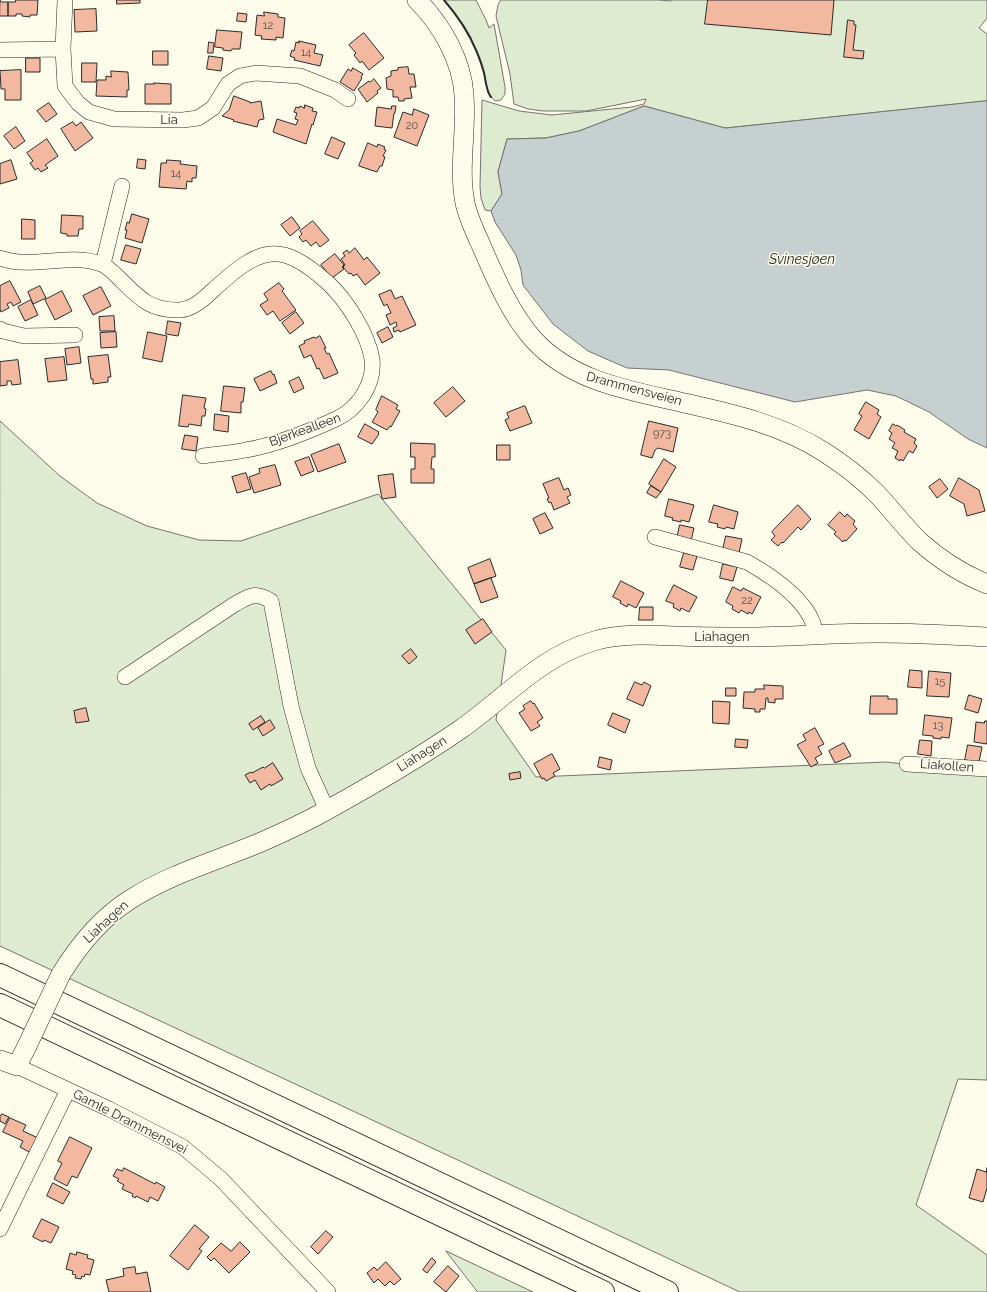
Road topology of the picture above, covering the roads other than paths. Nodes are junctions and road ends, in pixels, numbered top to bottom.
1 (65, 0) edge
2 (417, 0) edge
3 (63, 49) junction
4 (0, 50) edge
5 (348, 99) dead end
6 (122, 186) dead end
7 (0, 258) edge
8 (103, 264) junction
9 (0, 329) edge
10 (75, 335) dead end
11 (203, 456) dead end
12 (655, 537) dead end
13 (987, 584) edge
14 (815, 636) junction
15 (987, 637) edge
16 (125, 677) dead end
17 (906, 764) dead end
18 (987, 769) edge
19 (327, 810) junction
20 (0, 975) edge
21 (0, 1005) edge
22 (0, 1060) edge
23 (17, 1066) junction
24 (68, 1090) junction
25 (0, 1229) edge
26 (328, 1292) edge
27 (603, 1292) edge
28 (667, 1292) edge

1 - 3 street, Lia
2 - 13 main road, Drammensveien
3 - 4 street
3 - 5 street, Lia
6 - 8 street
7 - 8 street
8 - 11 street, Bjerkealleen
9 - 10 street
12 - 14 street
14 - 15 main road, Liahagen
14 - 19 main road, Liahagen
16 - 19 street
17 - 18 street, Liakollen
19 - 23 main road, Liahagen, bridge
20 - 28 highway
21 - 27 highway
22 - 23 main road, Gamle Drammensvei
23 - 24 street, Gamle Drammensvei
24 - 25 street
24 - 26 street, Gamle Drammensvei

